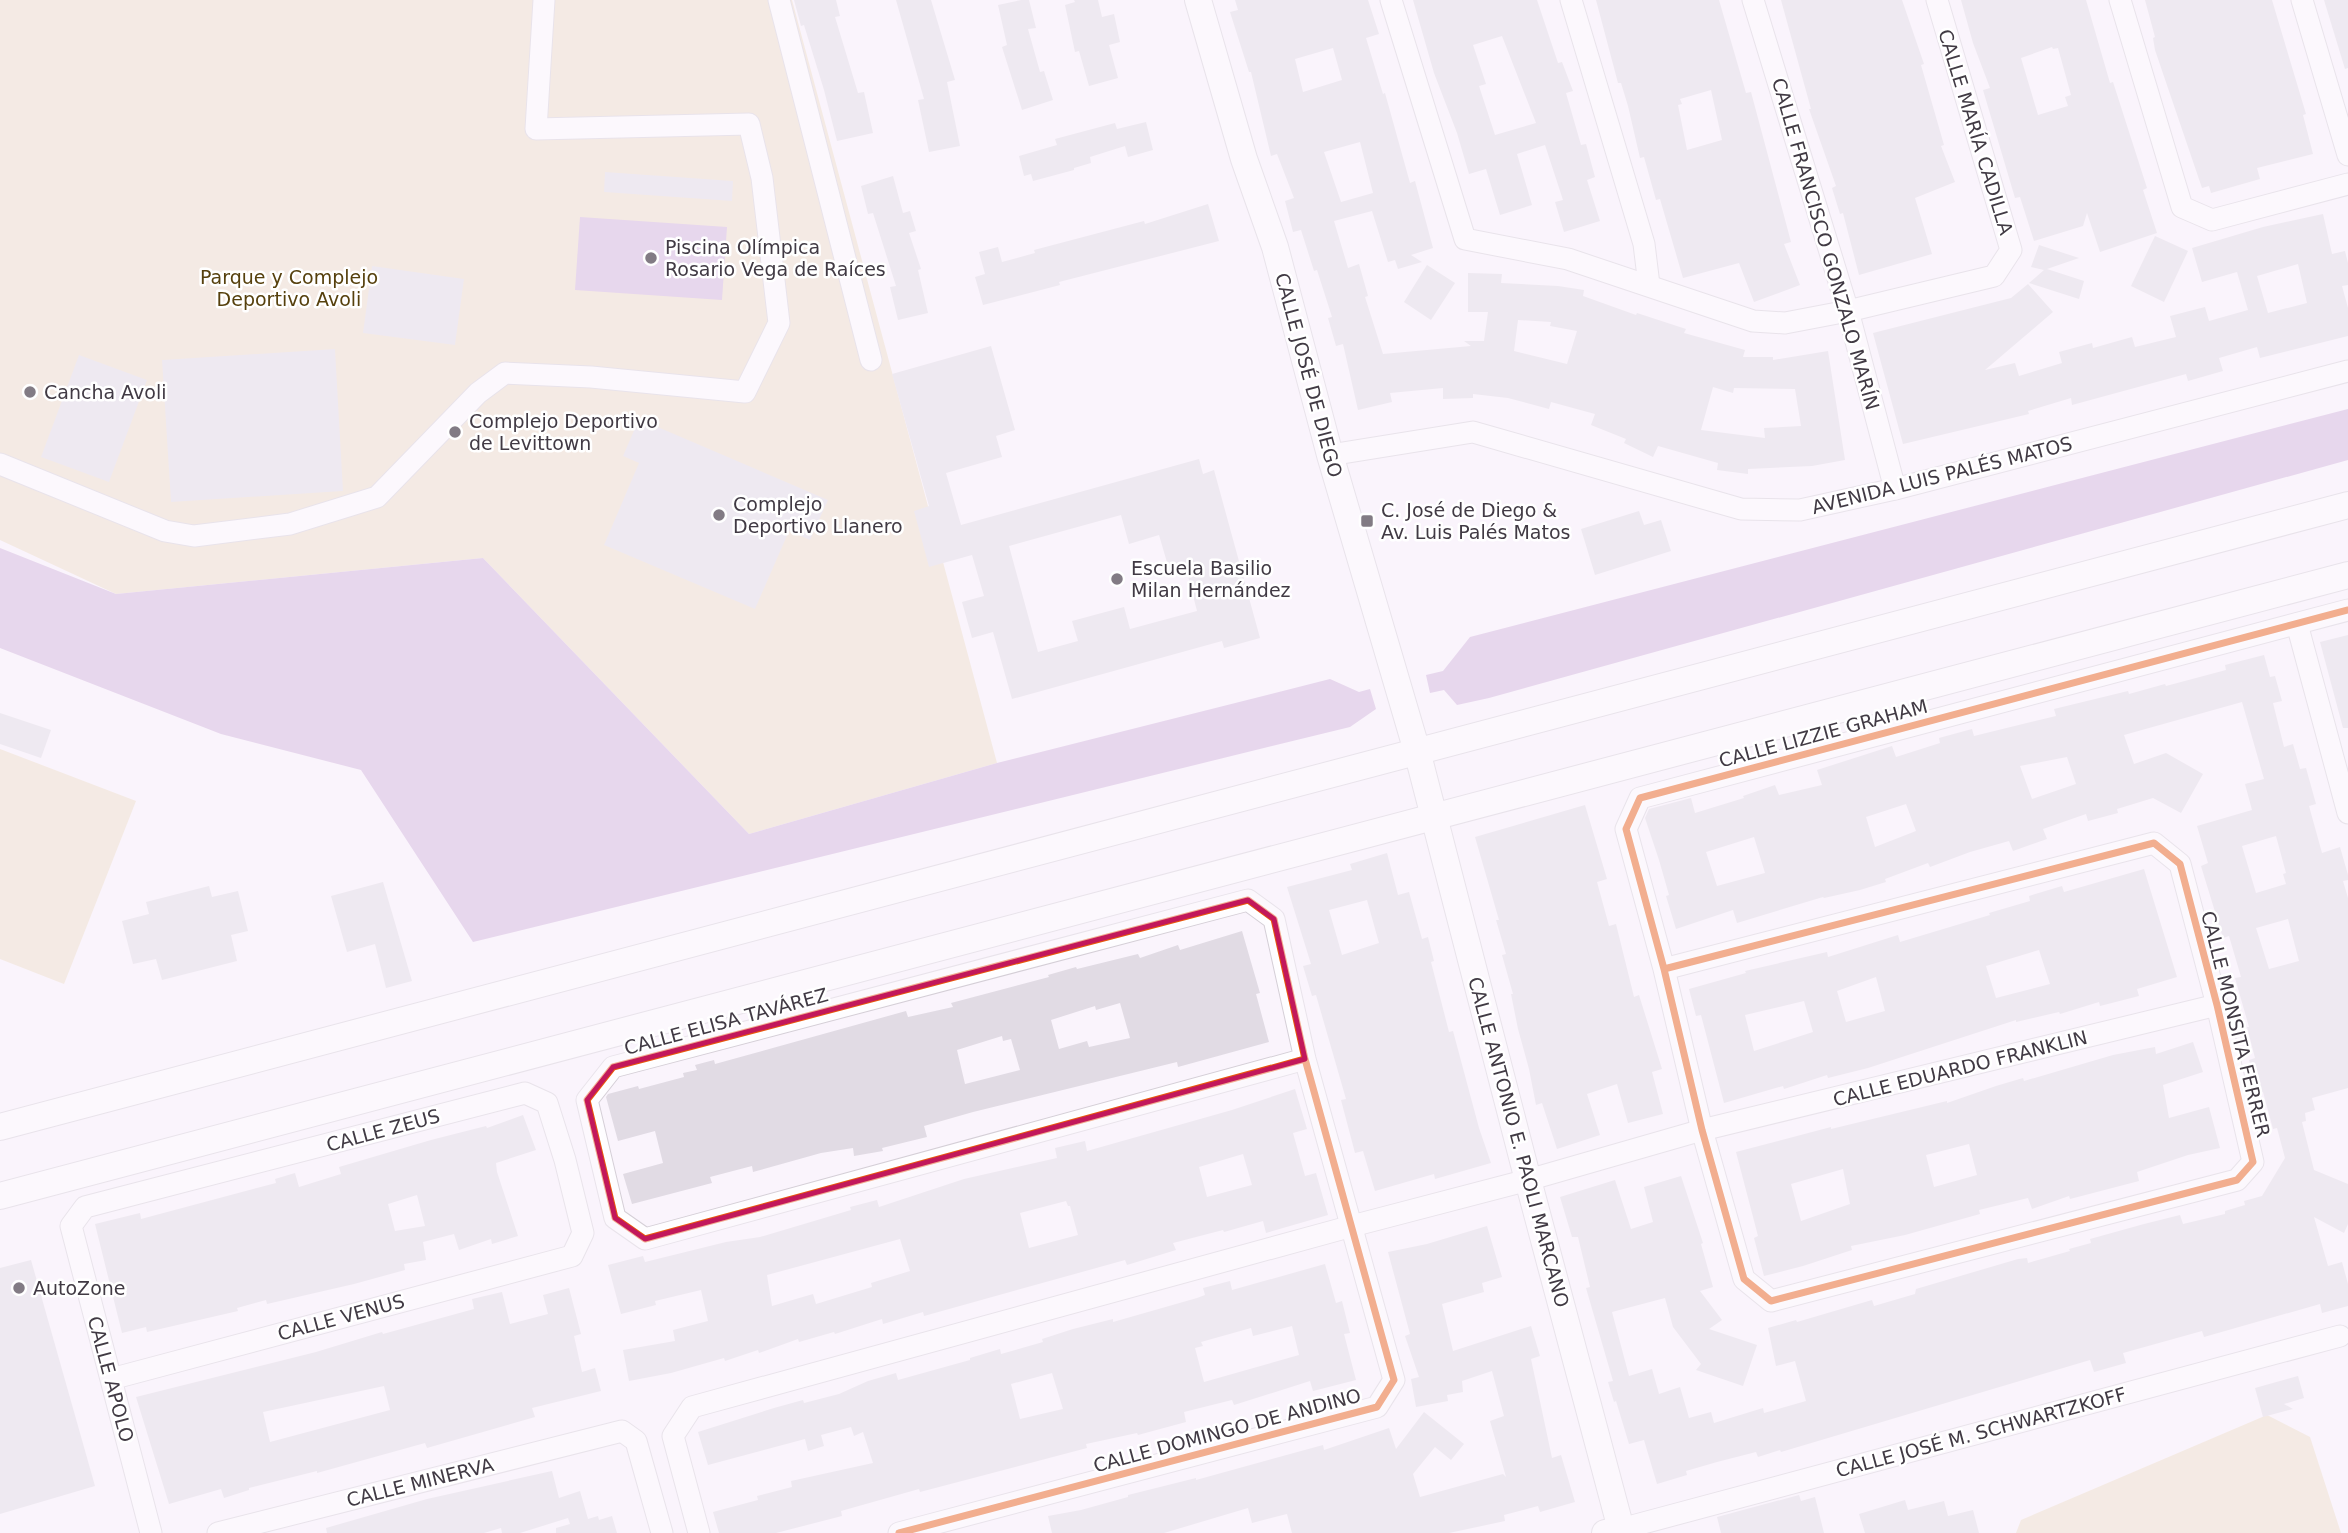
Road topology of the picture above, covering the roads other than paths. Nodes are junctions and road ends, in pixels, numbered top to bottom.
1 (544, 0) edge
2 (779, 0) edge
3 (1198, 0) edge
4 (1391, 0) edge
5 (1572, 0) edge
6 (1754, 0) edge
7 (1937, 0) edge
8 (2120, 0) edge
9 (2302, 0) edge
10 (2348, 155) edge
11 (2348, 184) edge
12 (1649, 285) junction
13 (1848, 311) junction
14 (871, 360) dead end
15 (2348, 372) edge
16 (1330, 455) junction
17 (0, 464) edge
18 (1895, 489) junction
19 (2348, 505) edge
20 (2348, 575) edge
21 (2348, 610) edge
22 (2297, 624) junction
23 (1417, 751) junction
24 (2344, 782) edge
25 (2348, 813) edge
26 (1433, 817) junction
27 (1664, 969) junction
28 (2217, 1005) junction
29 (1305, 1059) junction
30 (0, 1127) edge
31 (1702, 1130) junction
32 (1528, 1180) junction
33 (0, 1196) edge
34 (71, 1226) joint
35 (1352, 1226) junction
36 (572, 1256) joint
37 (2340, 1336) dead end
38 (111, 1379) junction
39 (1616, 1532) edge
40 (151, 1533) edge
41 (218, 1533) edge
42 (662, 1533) edge
43 (699, 1533) edge
44 (899, 1533) edge

1 - 17 street
2 - 14 street
3 - 16 street, CALLE JOSÉ DE DIEGO
4 - 12 street, CALLE MARÍA CADILLA
5 - 12 street
6 - 13 street, CALLE FRANCISCO GONZALO MARÍN
7 - 13 street, CALLE MARÍA CADILLA
8 - 11 street
9 - 10 street
12 - 13 street, CALLE MARÍA CADILLA
13 - 18 street, CALLE FRANCISCO GONZALO MARÍN
15 - 18 street, AVENIDA LUIS PALÉS MATOS
16 - 18 street, AVENIDA LUIS PALÉS MATOS
16 - 23 street, CALLE JOSÉ DE DIEGO
19 - 23 street
20 - 26 street
21 - 22 street, CALLE LIZZIE GRAHAM
22 - 24 street
22 - 27 street, CALLE LIZZIE GRAHAM
23 - 26 street, CALLE ANTONIO E. PAOLI MARCANO
23 - 30 street
24 - 25 street
26 - 32 street, CALLE ANTONIO E. PAOLI MARCANO
26 - 33 street
27 - 28 street, CALLE MONSITA FERRER
27 - 31 street, CALLE LIZZIE GRAHAM
28 - 31 street, CALLE EDUARDO FRANKLIN
28 - 31 street, CALLE MONSITA FERRER
29 - 29 street, CALLE ELISA TAVÁREZ
29 - 35 street, CALLE ELISA TAVÁREZ
31 - 32 street
32 - 35 street
32 - 39 street, CALLE ANTONIO E. PAOLI MARCANO
34 - 36 street, CALLE ZEUS
34 - 38 street, CALLE APOLO
35 - 43 street
35 - 44 street, CALLE DOMINGO DE ANDINO
36 - 38 street, CALLE VENUS
37 - 39 street, CALLE JOSÉ M. SCHWARTZKOFF
38 - 40 street, CALLE APOLO
41 - 42 street, CALLE MINERVA

